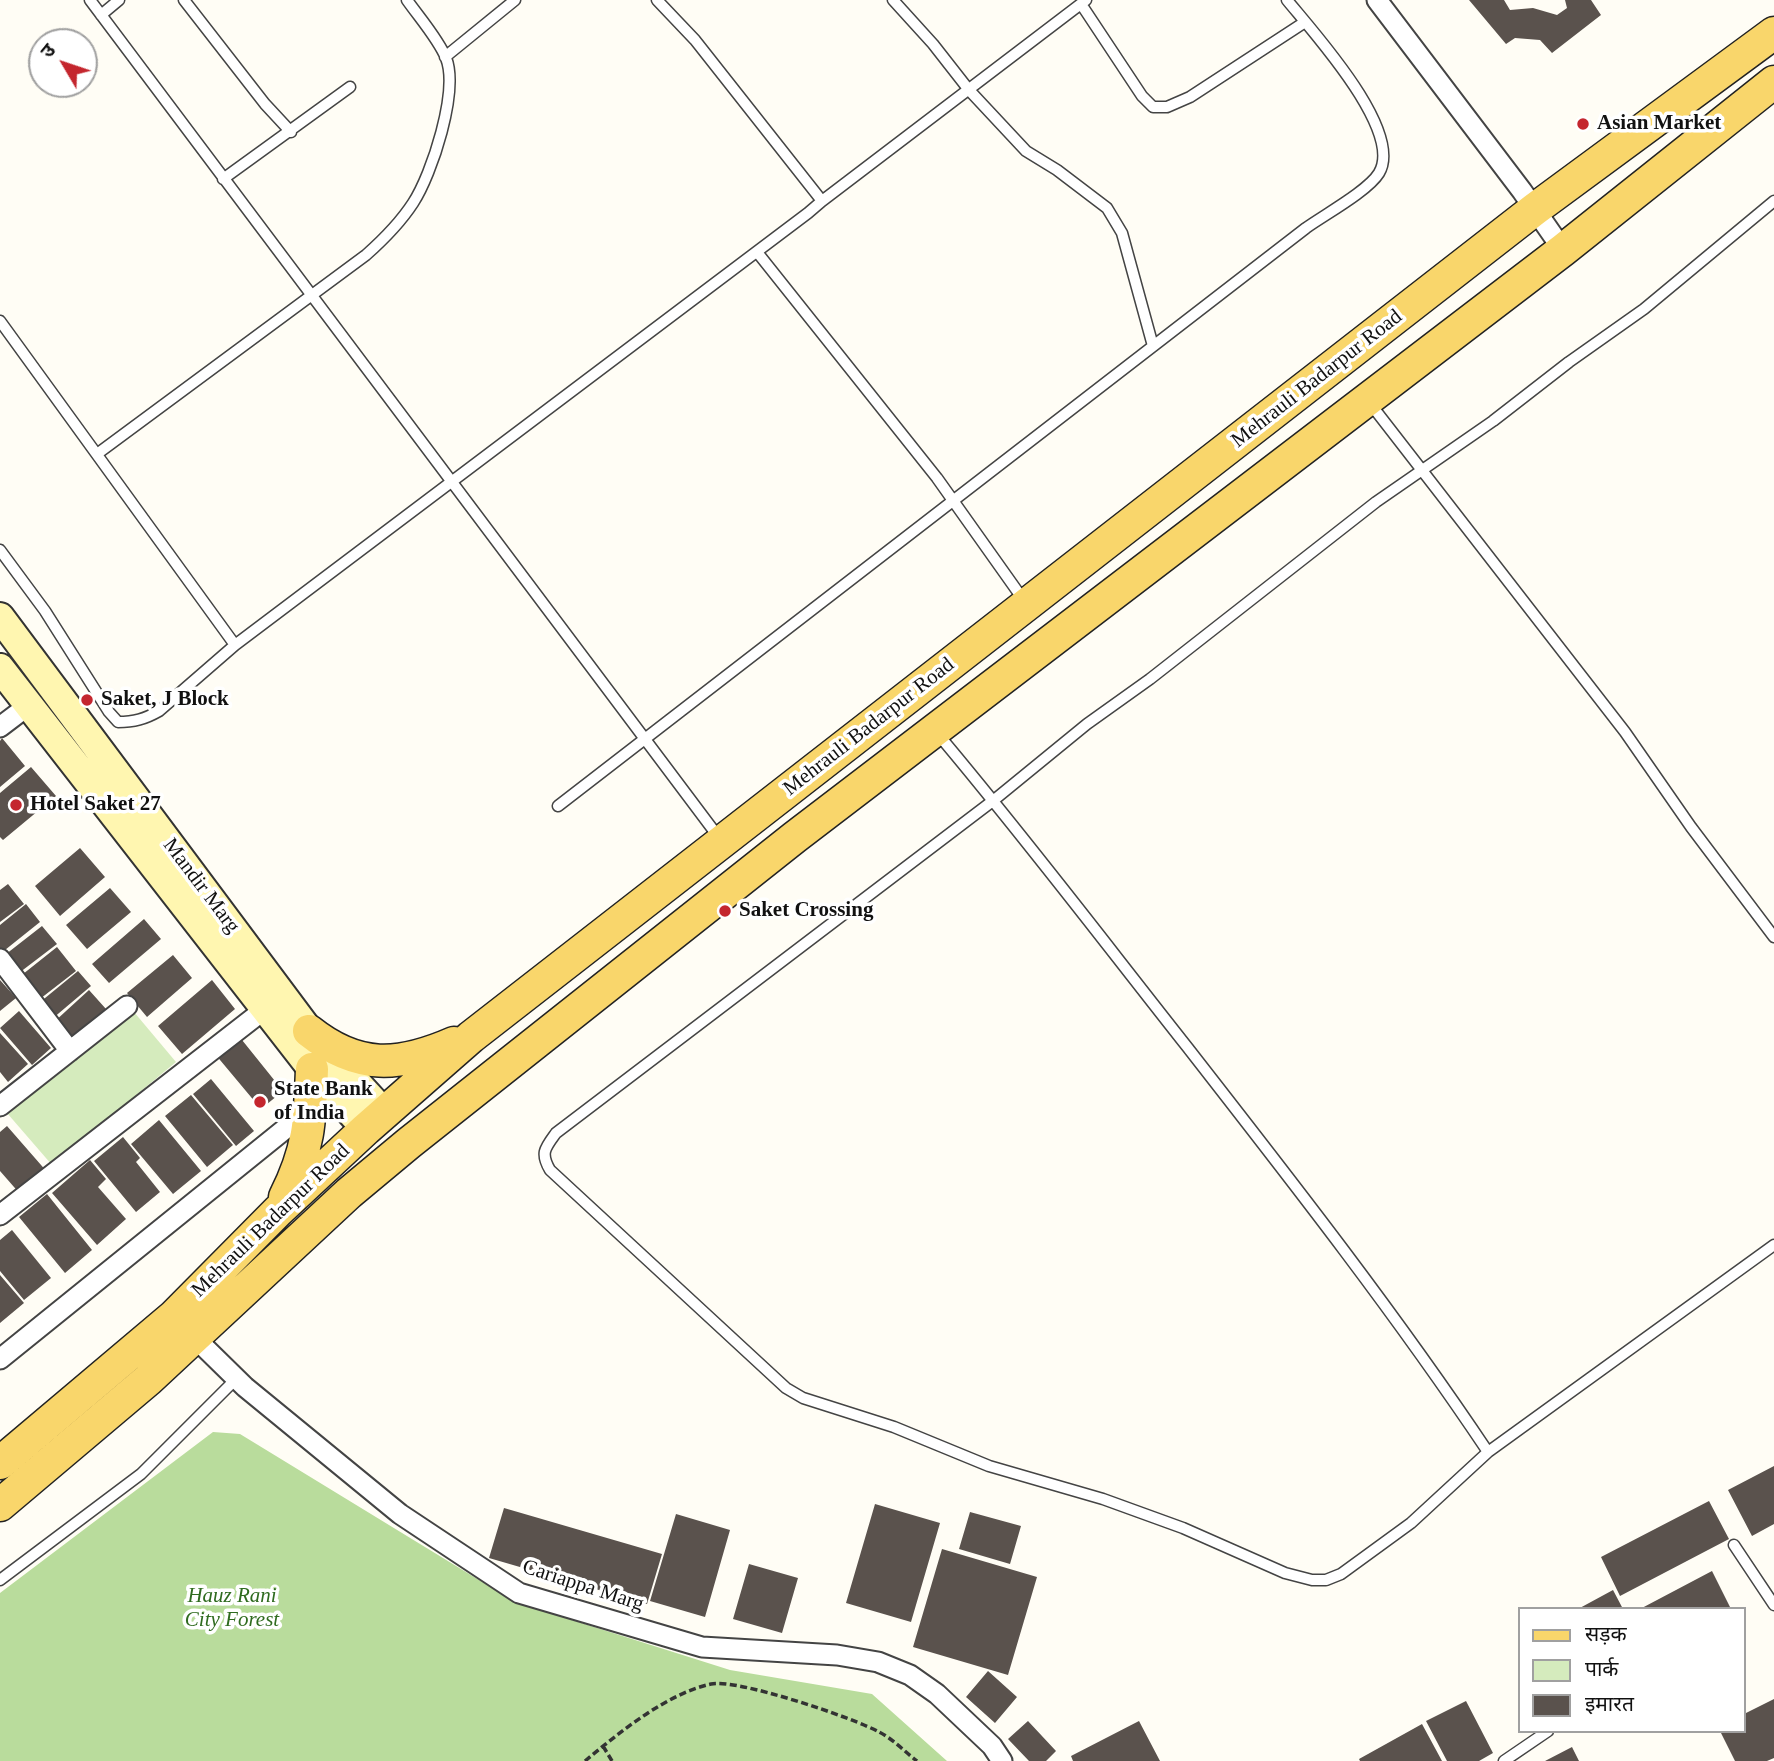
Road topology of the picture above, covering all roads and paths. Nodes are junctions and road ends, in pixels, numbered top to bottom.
1 (90, 0) edge
2 (119, 0) edge
3 (184, 0) edge
4 (407, 0) edge
5 (515, 0) edge
6 (657, 0) edge
7 (893, 0) edge
8 (1287, 0) edge
9 (1377, 0) edge
10 (1083, 2) edge
11 (101, 15) junction
12 (1305, 22) junction
13 (1774, 33) edge
14 (446, 57) junction
15 (1774, 82) edge
16 (350, 87) dead end
17 (969, 90) junction
18 (291, 132) junction
19 (223, 179) junction
20 (822, 201) junction
21 (1774, 201) edge
22 (1535, 209) junction
23 (1563, 250) junction
24 (757, 252) junction
25 (310, 296) junction
26 (0, 321) edge
27 (1153, 346) junction
28 (1367, 399) junction
29 (97, 454) junction
30 (1421, 471) junction
31 (451, 482) junction
32 (953, 500) junction
33 (0, 550) edge
34 (1027, 604) junction
35 (0, 617) edge
36 (235, 645) junction
37 (0, 668) edge
38 (29, 705) junction
39 (0, 727) edge
40 (934, 730) junction
41 (646, 738) junction
42 (994, 800) junction
43 (769, 805) junction
44 (558, 806) dead end
45 (795, 837) junction
46 (721, 842) junction
47 (1774, 937) edge
48 (0, 959) edge
49 (127, 1006) dead end
50 (265, 1009) junction
51 (309, 1031) junction
52 (471, 1037) junction
53 (69, 1051) junction
54 (312, 1069) junction
55 (0, 1107) edge
56 (311, 1108) junction
57 (376, 1121) junction
58 (278, 1211) junction
59 (0, 1215) edge
60 (1774, 1245) edge
61 (195, 1338) junction
62 (0, 1359) edge
63 (236, 1379) junction
64 (1488, 1452) junction
65 (0, 1463) edge
66 (0, 1505) edge
67 (1734, 1545) dead end
68 (0, 1580) edge
69 (1774, 1605) edge
70 (1545, 1733) edge
71 (603, 1746) junction
72 (585, 1761) edge
73 (612, 1761) edge
74 (917, 1761) edge
75 (1002, 1761) edge
76 (1504, 1761) edge

1 - 11 lane
2 - 11 lane
3 - 18 lane
4 - 14 lane
5 - 14 lane
6 - 20 lane
7 - 17 lane
8 - 12 lane
9 - 22 street
10 - 12 lane
10 - 17 lane
11 - 19 lane
12 - 27 lane
13 - 22 main road, Mehrauli Badarpur Road
14 - 25 lane
15 - 23 main road, Mehrauli Badarpur Road
16 - 18 lane
17 - 20 lane
17 - 27 lane
18 - 19 lane
19 - 25 lane
20 - 24 lane
21 - 30 lane
22 - 23 street
22 - 34 main road, Mehrauli Badarpur Road
23 - 28 main road, Mehrauli Badarpur Road
24 - 31 lane
24 - 32 lane
25 - 29 lane
25 - 31 lane
26 - 29 lane
27 - 32 lane
28 - 30 lane
28 - 40 main road, Mehrauli Badarpur Road
29 - 36 lane
30 - 42 lane
30 - 47 lane
31 - 36 lane
31 - 41 lane
32 - 34 lane
32 - 41 lane
33 - 36 lane
34 - 43 main road, Mehrauli Badarpur Road
35 - 51 main road, Mandir Marg
37 - 38 main road, Mandir Marg
38 - 39 street
38 - 50 main road, Mandir Marg
40 - 42 lane
40 - 45 main road, Mehrauli Badarpur Road
41 - 44 lane
41 - 46 lane
42 - 64 lane
42 - 64 lane
43 - 45 main road
43 - 46 main road, Mehrauli Badarpur Road
45 - 61 main road, Mehrauli Badarpur Road
46 - 52 main road, Mehrauli Badarpur Road
48 - 53 street
49 - 53 street
50 - 54 main road, Mandir Marg
50 - 59 street
51 - 52 main road
51 - 57 main road, Mandir Marg
52 - 57 main road, Mehrauli Badarpur Road
53 - 55 street
54 - 56 main road
54 - 57 main road, Mandir Marg
56 - 58 main road
56 - 62 street
57 - 58 main road, Mehrauli Badarpur Road
58 - 65 main road, Mehrauli Badarpur Road
60 - 64 lane
61 - 63 street, Cariappa Marg
61 - 66 main road, Mehrauli Badarpur Road
63 - 68 lane
63 - 75 street, Cariappa Marg
67 - 69 lane
70 - 76 lane
71 - 72 path
71 - 73 path
71 - 74 path

